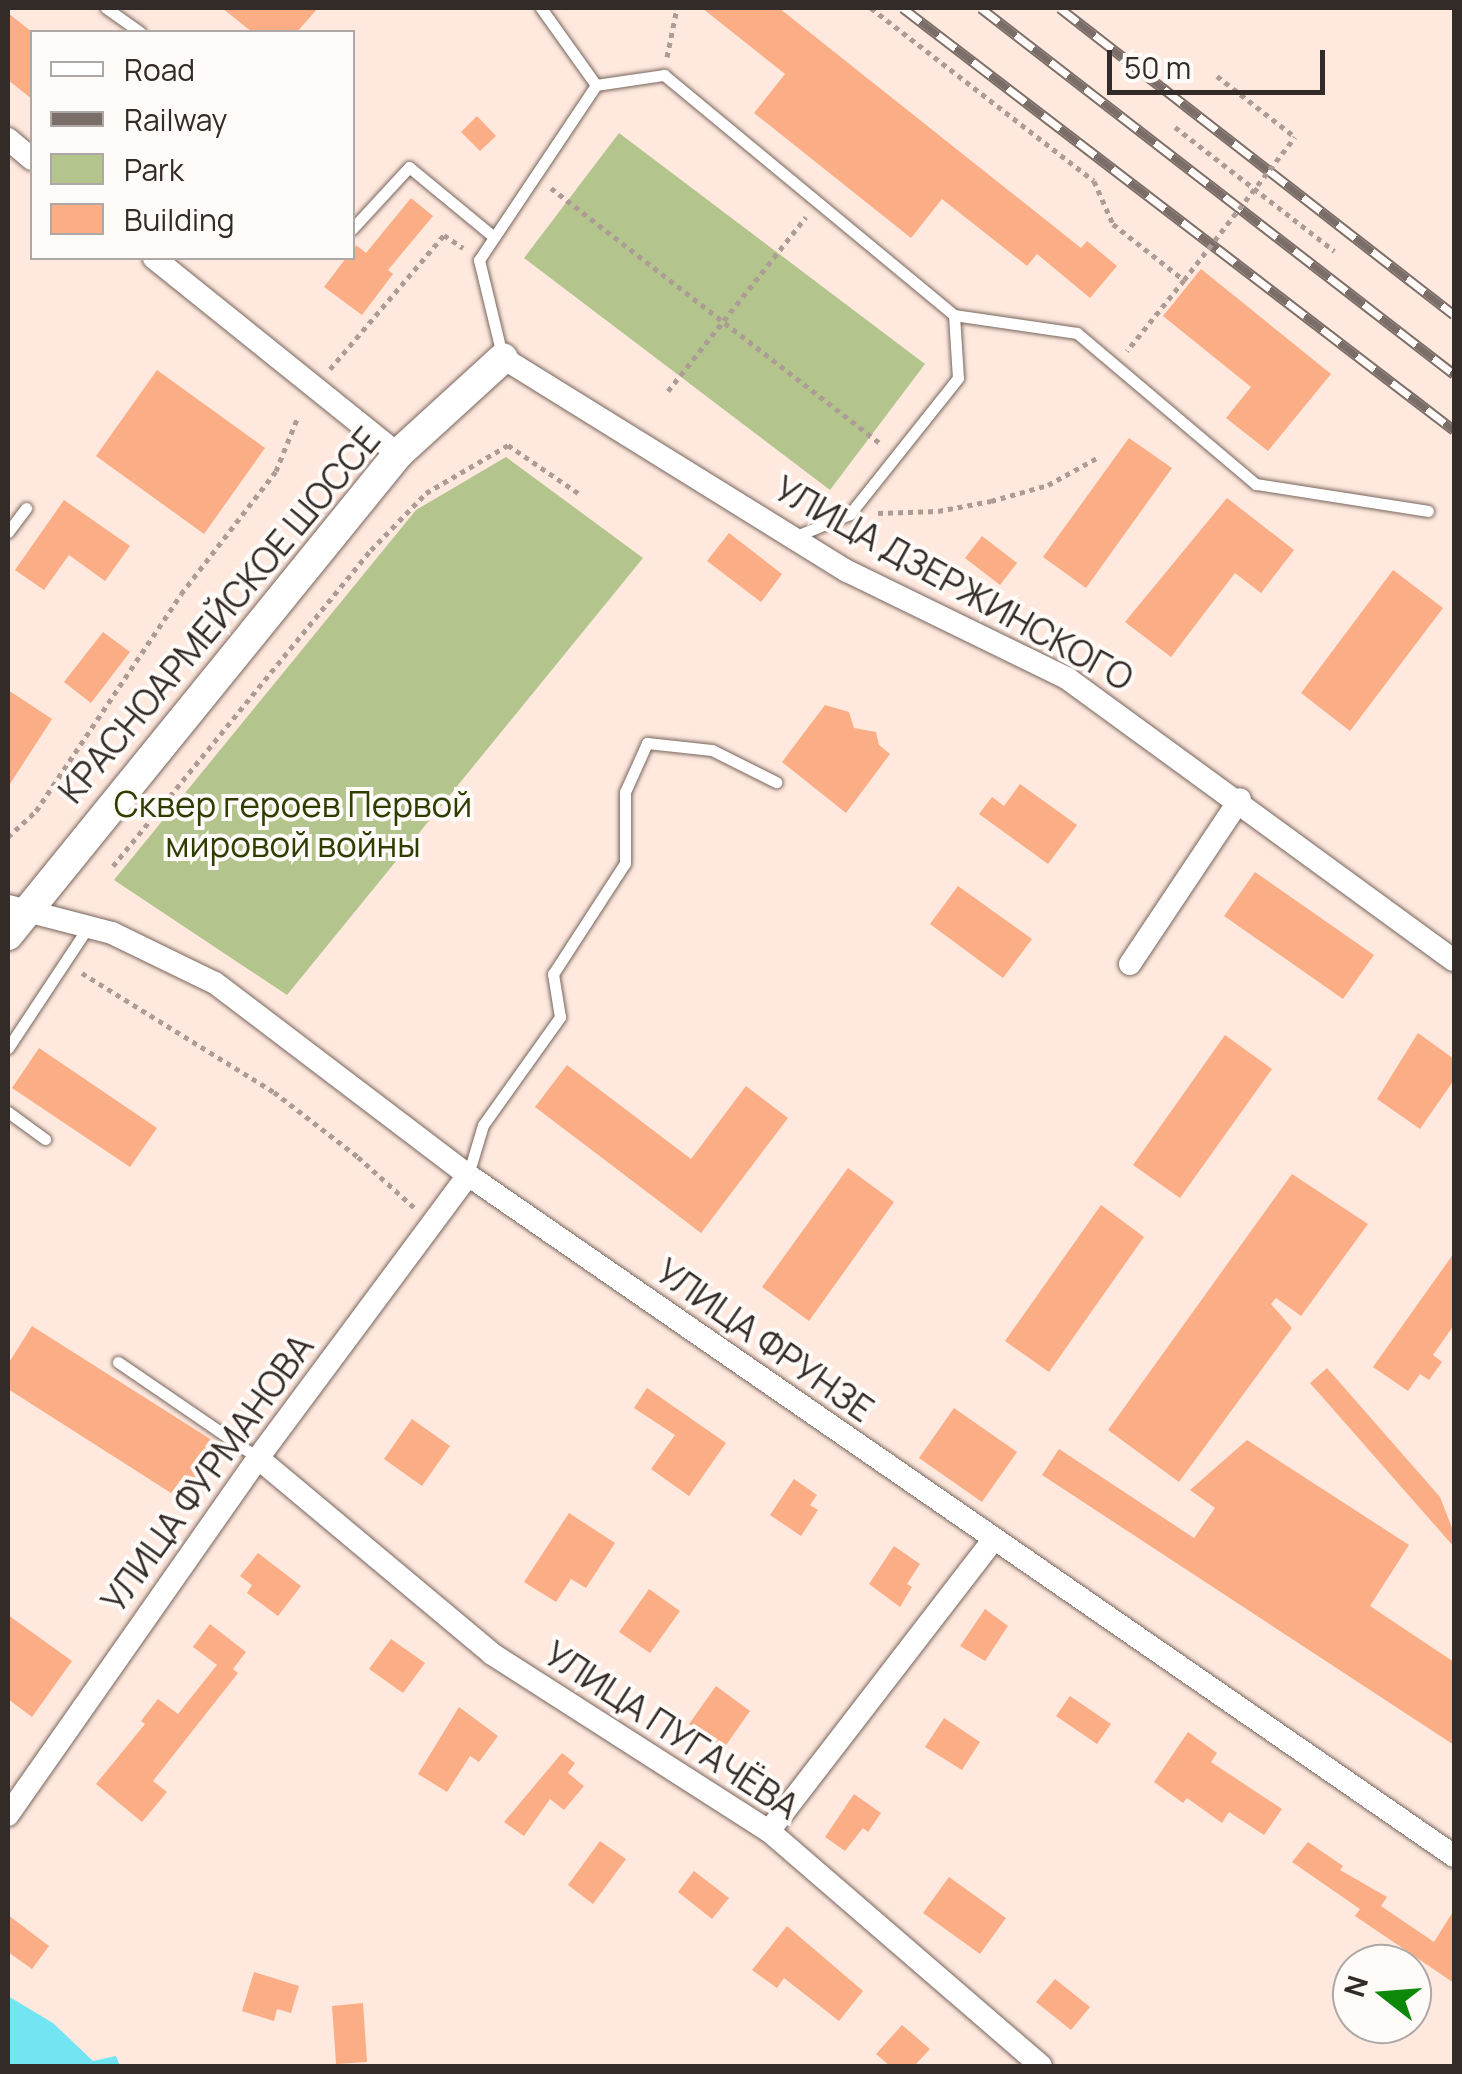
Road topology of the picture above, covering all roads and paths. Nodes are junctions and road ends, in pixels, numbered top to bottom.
1 (106, 8) edge
2 (541, 8) edge
3 (677, 8) edge
4 (871, 8) edge
5 (137, 30) edge
6 (664, 75) junction
7 (1217, 76) dead end
8 (596, 86) junction
9 (1175, 127) dead end
10 (8, 139) edge
11 (30, 158) edge
12 (535, 176) junction
13 (1254, 189) junction
14 (818, 202) junction
15 (355, 226) edge
16 (494, 237) junction
17 (1334, 251) dead end
18 (156, 260) edge
19 (479, 260) junction
20 (1184, 280) junction
21 (954, 316) junction
22 (724, 320) junction
23 (1128, 352) dead end
24 (503, 358) junction
25 (328, 371) dead end
26 (668, 391) dead end
27 (297, 419) dead end
28 (398, 454) junction
29 (896, 456) junction
30 (1098, 458) dead end
31 (580, 495) dead end
32 (26, 508) dead end
33 (1428, 512) dead end
34 (850, 514) junction
35 (8, 532) edge
36 (794, 538) junction
37 (776, 782) dead end
38 (1240, 800) junction
39 (8, 837) edge
40 (113, 866) dead end
41 (16, 908) edge
42 (88, 927) junction
43 (8, 935) edge
44 (1454, 960) edge
45 (65, 962) junction
46 (1130, 964) dead end
47 (8, 1048) edge
48 (8, 1112) edge
49 (45, 1139) dead end
50 (468, 1175) junction
51 (432, 1224) junction
52 (118, 1362) dead end
53 (258, 1458) junction
54 (993, 1540) junction
55 (8, 1815) edge
56 (769, 1831) junction
57 (1454, 1856) edge
58 (1041, 2066) edge

1 - 5 lane
2 - 8 lane
3 - 6 path
4 - 20 path
6 - 8 lane
6 - 14 lane
7 - 13 path, bridge
8 - 12 lane
9 - 13 path
10 - 11 street
12 - 16 lane
12 - 22 path
13 - 17 path
13 - 20 path, bridge
14 - 21 lane
14 - 22 path
15 - 16 lane
16 - 19 lane
18 - 28 street
19 - 24 lane
19 - 25 path
20 - 23 path
21 - 29 lane
21 - 33 lane
22 - 26 path
22 - 29 path
24 - 28 street, КРАСНОАРМЕЙСКОЕ ШОССЕ
24 - 36 street, УЛИЦА ДЗЕРЖИНСКОГО
27 - 39 path
28 - 41 street, КРАСНОАРМЕЙСКОЕ ШОССЕ
29 - 34 lane
30 - 34 path
31 - 40 path
32 - 35 lane
34 - 36 lane
36 - 38 street, УЛИЦА ДЗЕРЖИНСКОГО
37 - 50 lane
38 - 44 street, УЛИЦА ДЗЕРЖИНСКОГО
38 - 46 street
41 - 42 street, УЛИЦА ФРУНЗЕ
41 - 43 street, КРАСНОАРМЕЙСКОЕ ШОССЕ
42 - 45 lane
42 - 50 street, УЛИЦА ФРУНЗЕ
45 - 47 lane
45 - 51 path
48 - 49 lane
50 - 51 street, УЛИЦА ФУРМАНОВА
50 - 54 street, УЛИЦА ФРУНЗЕ
51 - 53 street, УЛИЦА ФУРМАНОВА
52 - 53 lane
53 - 55 street, УЛИЦА ФУРМАНОВА
53 - 56 street, УЛИЦА ПУГАЧЁВА
54 - 56 street
54 - 57 street, УЛИЦА ФРУНЗЕ
56 - 58 street, УЛИЦА ПУГАЧЁВА

